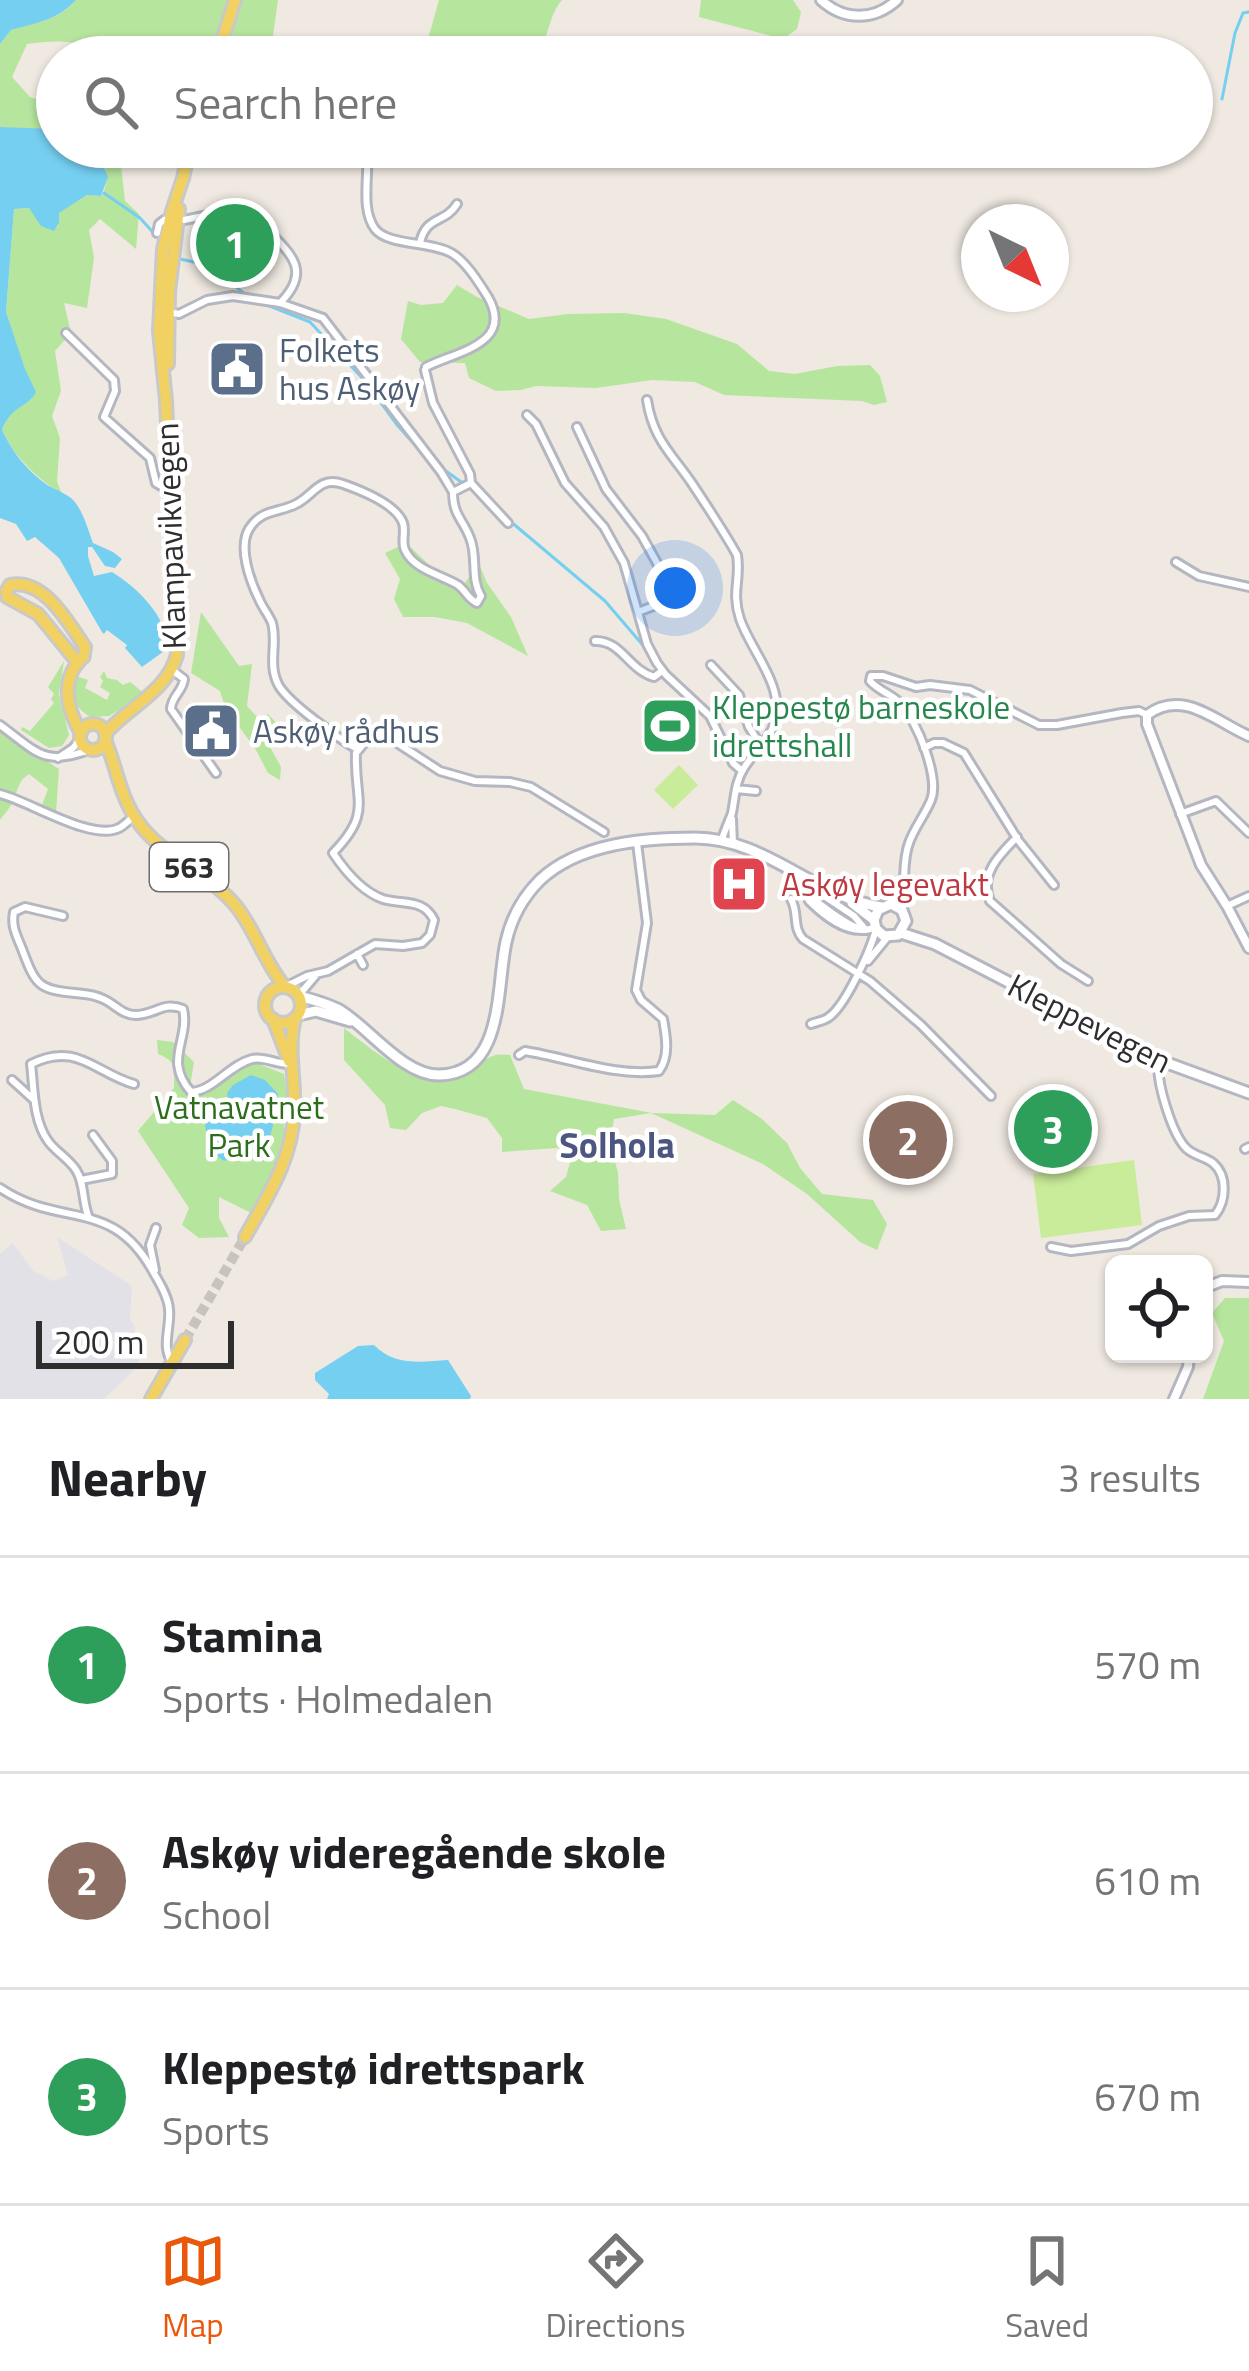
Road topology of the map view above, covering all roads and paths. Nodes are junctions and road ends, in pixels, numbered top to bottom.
1 (235, 0) edge
2 (820, 0) edge
3 (897, 0) edge
4 (224, 36) edge
5 (185, 168) edge
6 (368, 168) edge
7 (458, 204) dead end
8 (164, 220) dead end
9 (184, 220) dead end
10 (157, 233) dead end
11 (420, 242) junction
12 (280, 303) junction
13 (166, 308) junction
14 (66, 333) dead end
15 (647, 400) dead end
16 (527, 415) dead end
17 (577, 427) dead end
18 (471, 483) junction
19 (166, 489) dead end
20 (453, 492) junction
21 (508, 523) dead end
22 (1176, 562) dead end
23 (1249, 586) edge
24 (638, 612) junction
25 (595, 641) dead end
26 (78, 663) junction
27 (711, 664) dead end
28 (172, 670) junction
29 (662, 671) junction
30 (138, 704) junction
31 (1147, 715) junction
32 (0, 724) edge
33 (87, 730) junction
34 (1249, 736) edge
35 (100, 743) junction
36 (761, 746) junction
37 (924, 748) junction
38 (357, 749) junction
39 (58, 758) junction
40 (742, 771) junction
41 (216, 773) dead end
42 (736, 789) junction
43 (757, 791) dead end
44 (0, 794) edge
45 (1180, 814) junction
46 (134, 816) junction
47 (604, 832) dead end
48 (1249, 833) edge
49 (1017, 837) junction
50 (728, 842) junction
51 (638, 843) junction
52 (802, 874) junction
53 (1054, 885) dead end
54 (810, 896) junction
55 (843, 896) junction
56 (1249, 896) edge
57 (791, 899) dead end
58 (1227, 906) junction
59 (881, 907) junction
60 (901, 908) junction
61 (63, 916) dead end
62 (906, 921) junction
63 (873, 927) junction
64 (901, 933) junction
65 (888, 937) junction
66 (935, 944) junction
67 (1249, 948) edge
68 (357, 954) junction
69 (263, 955) junction
70 (865, 963) junction
71 (363, 965) dead end
72 (859, 974) junction
73 (316, 975) junction
74 (1088, 981) dead end
75 (285, 987) junction
76 (298, 996) junction
77 (266, 999) junction
78 (296, 1016) junction
79 (273, 1019) junction
80 (355, 1022) junction
81 (811, 1024) dead end
82 (519, 1054) dead end
83 (1160, 1060) junction
84 (291, 1064) junction
85 (12, 1080) dead end
86 (134, 1084) dead end
87 (1249, 1093) edge
88 (991, 1096) dead end
89 (35, 1102) junction
90 (93, 1136) dead end
91 (81, 1180) junction
92 (0, 1188) edge
93 (89, 1218) junction
94 (156, 1228) dead end
95 (245, 1237) tunnel mouth
96 (1051, 1247) dead end
97 (155, 1273) junction
98 (1249, 1282) edge
99 (1213, 1284) edge
100 (185, 1340) tunnel mouth
101 (172, 1354) junction
102 (1188, 1363) edge
103 (151, 1399) edge
104 (1174, 1399) edge

1 - 4 main road
2 - 3 street
5 - 13 main road, Klampavikvegen
6 - 11 street
7 - 11 street
8 - 10 street
9 - 12 street
11 - 18 street
12 - 13 street
12 - 20 street
13 - 28 main road, Klampavikvegen
14 - 19 street
15 - 36 street
16 - 24 street
17 - 24 street
18 - 20 street
18 - 21 street
20 - 38 street
22 - 23 street
24 - 29 street
25 - 29 street
26 - 26 main road
26 - 33 main road, 563
27 - 36 street
28 - 30 main road, Klampavikvegen
28 - 41 street, Klampavikvegen
29 - 40 street
30 - 33 main road, Klampavikvegen
30 - 35 main road, Klampavikvegen
31 - 34 street
31 - 37 street
31 - 45 street
32 - 39 street
33 - 35 main road, 563
33 - 35 main road, 563
33 - 39 street
35 - 39 street
35 - 46 main road, 563
36 - 40 street
37 - 49 street
37 - 60 street
38 - 47 street
38 - 68 street
40 - 42 street
42 - 43 street
42 - 50 street
44 - 46 street
45 - 48 street
45 - 58 street
46 - 69 main road, 563
49 - 53 street
49 - 74 street
50 - 51 main road
50 - 52 main road
51 - 80 main road
51 - 82 street
52 - 54 street
52 - 55 main road
54 - 63 street
54 - 63 street
55 - 59 main road
55 - 63 main road
56 - 58 street
57 - 72 street
58 - 67 street
59 - 60 main road
59 - 63 main road
60 - 62 main road
61 - 84 street
62 - 64 main road
62 - 66 main road, Kleppevegen
63 - 65 main road
63 - 70 street
64 - 65 main road
64 - 66 main road, Kleppevegen
65 - 70 street
66 - 83 main road, Kleppevegen
68 - 71 street
68 - 73 street
69 - 75 main road, 563
69 - 77 main road, 563
70 - 72 street
72 - 81 street
72 - 88 street
73 - 75 street
73 - 76 street
75 - 76 main road, 563
75 - 77 main road
76 - 78 main road, 563
76 - 80 main road
77 - 79 main road, 563
78 - 79 main road
78 - 80 main road
78 - 84 main road, 563
79 - 84 main road, 563
83 - 87 main road, Kleppevegen
83 - 96 street
84 - 95 main road, 563
85 - 89 street
86 - 89 street
89 - 91 street
90 - 91 street
91 - 93 street
92 - 93 street
93 - 97 street
94 - 97 street
97 - 101 street
98 - 99 street
100 - 101 main road
101 - 103 main road
102 - 104 street

